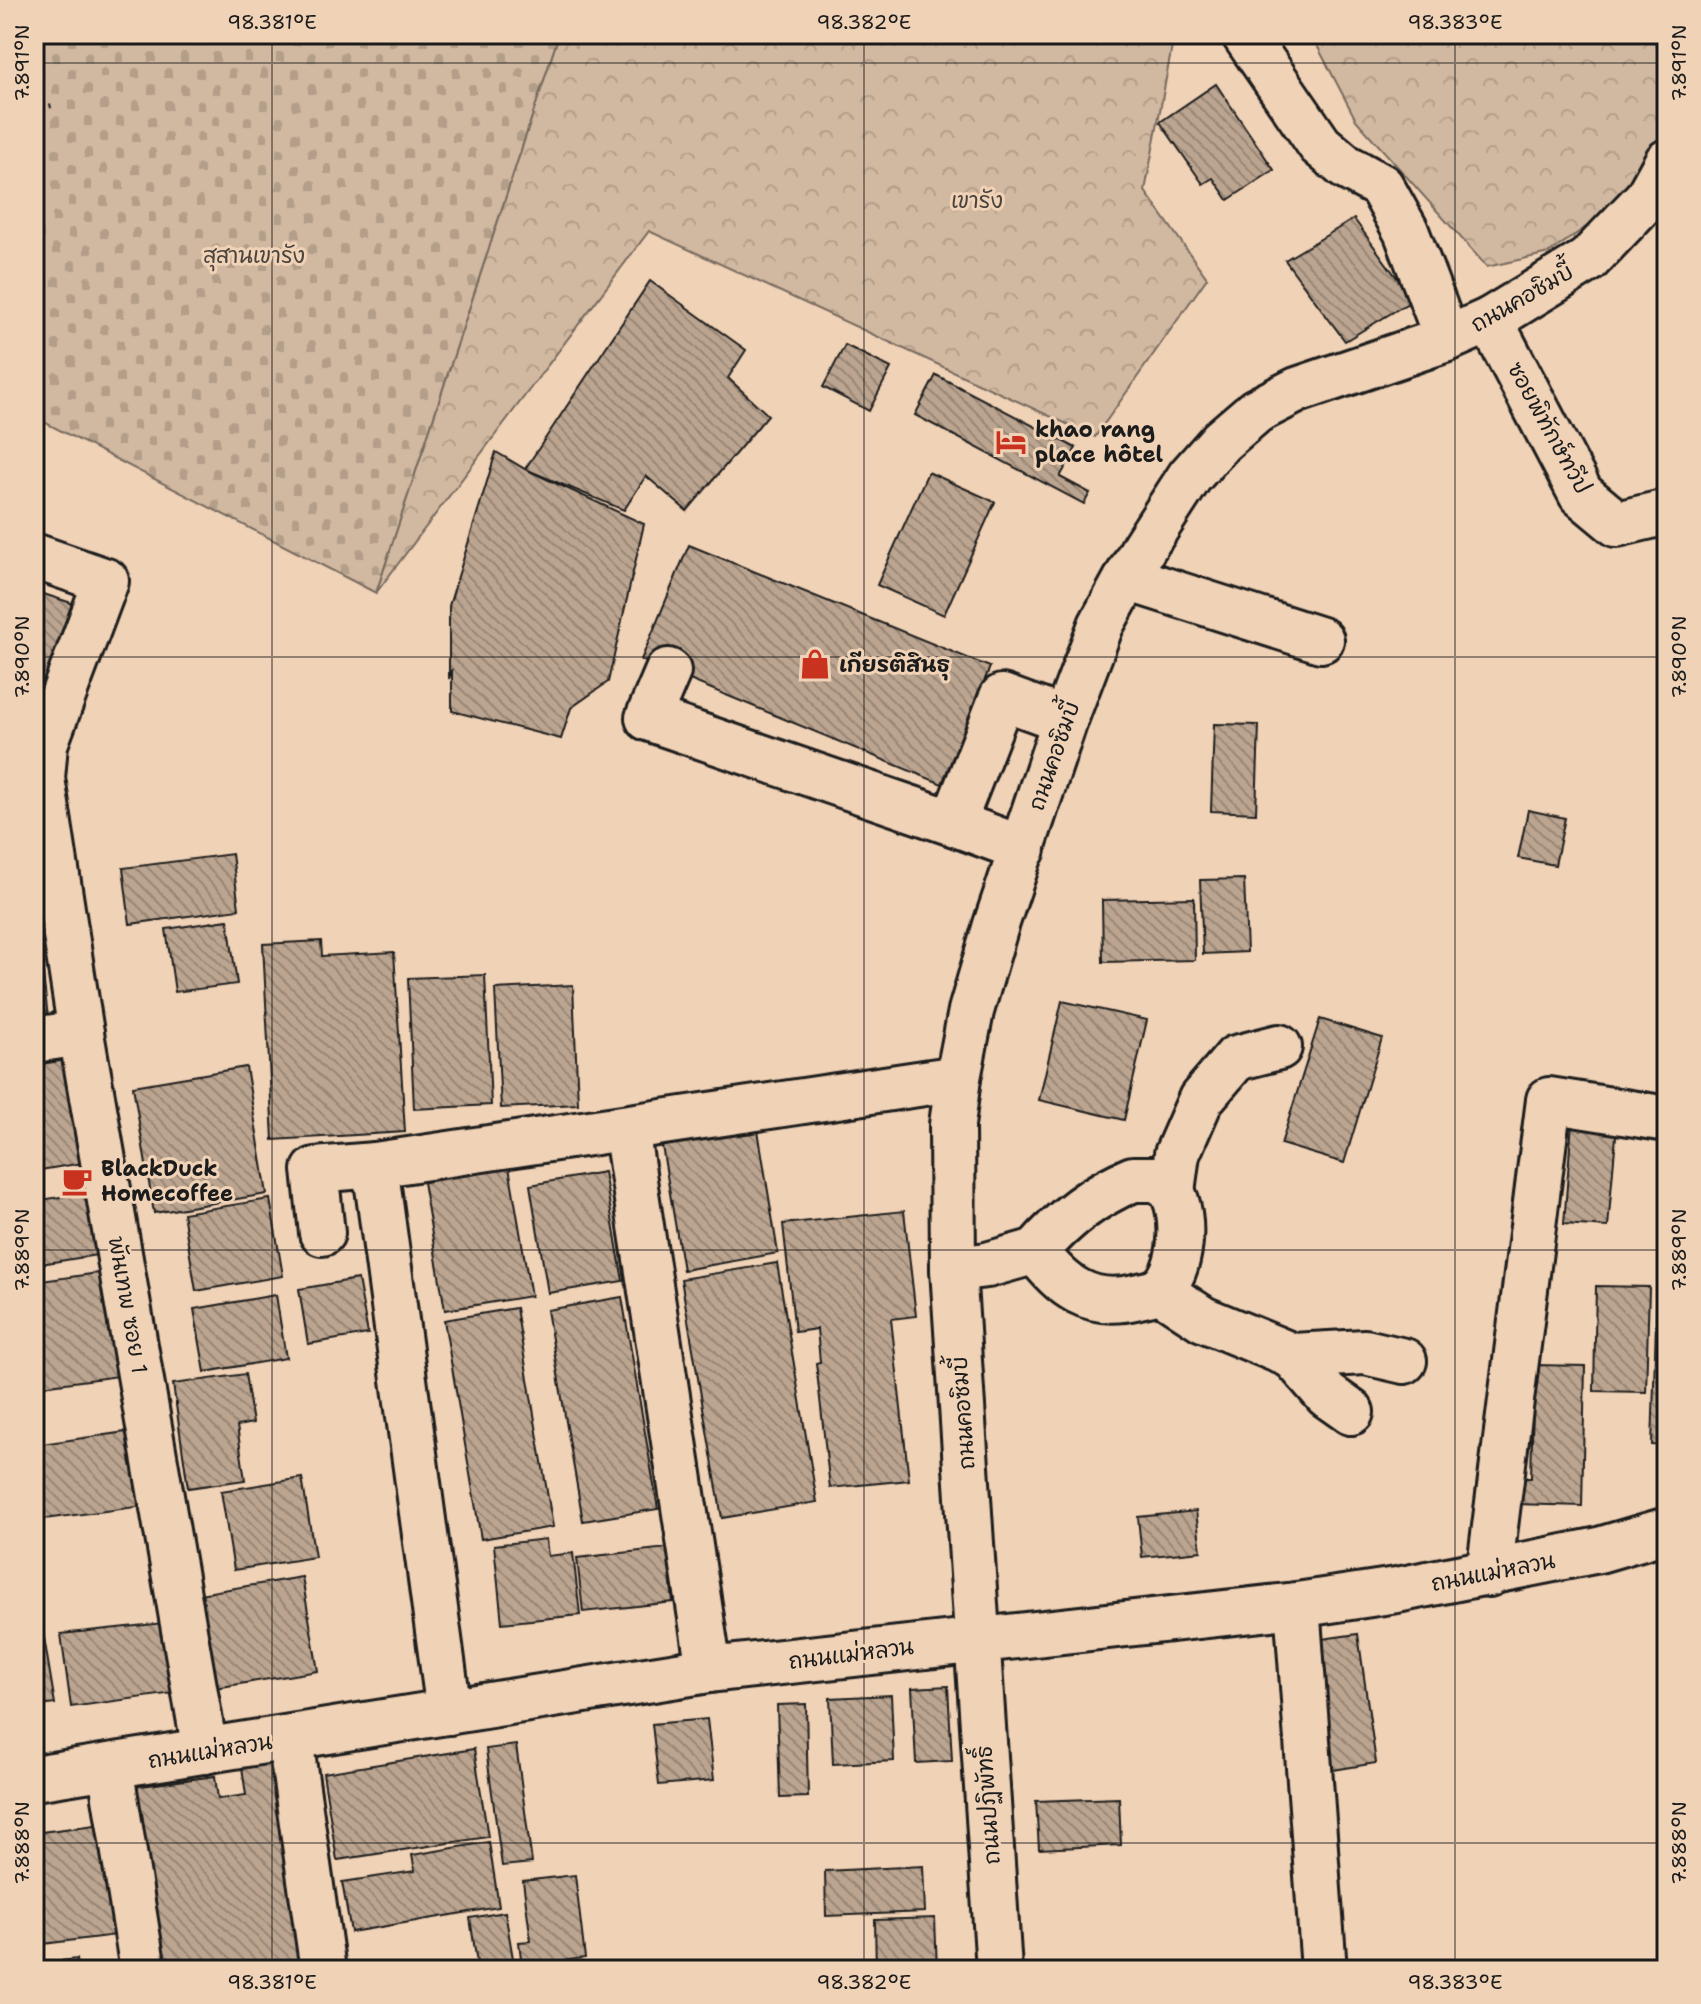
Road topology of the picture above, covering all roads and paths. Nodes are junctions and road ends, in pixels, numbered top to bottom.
1 (1244, 34) edge
2 (54, 105) dead end
3 (34, 110) edge
4 (1667, 162) edge
5 (1490, 320) junction
6 (1447, 339) junction
7 (1667, 512) edge
8 (34, 556) edge
9 (1127, 578) junction
10 (1321, 640) dead end
11 (668, 671) dead end
12 (1065, 720) junction
13 (40, 742) edge
14 (953, 823) junction
15 (1023, 849) junction
16 (81, 1033) junction
17 (34, 1040) edge
18 (1279, 1047) dead end
19 (958, 1078) junction
20 (1667, 1119) edge
21 (626, 1128) junction
22 (375, 1165) junction
23 (1172, 1191) junction
24 (322, 1233) dead end
25 (1036, 1251) junction
26 (953, 1269) junction
27 (1159, 1290) junction
28 (1293, 1356) junction
29 (1404, 1361) dead end
30 (1351, 1412) dead end
31 (1667, 1530) edge
32 (1489, 1574) junction
33 (1297, 1605) junction
34 (977, 1639) junction
35 (709, 1670) junction
36 (449, 1712) junction
37 (290, 1739) junction
38 (205, 1751) junction
39 (110, 1766) junction
40 (34, 1778) edge
41 (143, 1970) edge
42 (323, 1970) edge
43 (999, 1970) edge
44 (1324, 1970) edge

1 - 6 street
2 - 3 path
4 - 5 street, ถนนคอซิมบี้
5 - 6 street, ถนนคอซิมบี้
5 - 7 street, ซอยพิทักษ์ทวีป
6 - 9 street, ถนนคอซิมบี้
8 - 13 street, พันเทพ ซอย 1
9 - 10 street
9 - 12 street, ถนนคอซิมบี้
11 - 14 street
12 - 14 street
12 - 15 street, ถนนคอซิมบี้
13 - 16 street, พันเทพ ซอย 1
14 - 15 street
15 - 19 street, ถนนคอซิมบี้
16 - 17 street
16 - 38 street, พันเทพ ซอย 1
18 - 23 street
19 - 21 street
19 - 26 street, ถนนคอซิมบี้
20 - 32 street
21 - 22 street
21 - 35 street
22 - 24 street
22 - 36 street
23 - 25 street
23 - 27 street
25 - 26 street
25 - 27 street
26 - 34 street, ถนนคอซิมบี้
27 - 28 street
28 - 29 street
28 - 30 street
31 - 32 street, ถนนแม่หลวน
32 - 33 street, ถนนแม่หลวน
33 - 34 street, ถนนแม่หลวน
33 - 44 street
34 - 35 street, ถนนแม่หลวน
34 - 43 street, ถนนปฏิพัทธิ์
35 - 36 street, ถนนแม่หลวน
36 - 37 street, ถนนแม่หลวน
37 - 38 street, ถนนแม่หลวน
37 - 42 street
38 - 39 street, ถนนแม่หลวน
39 - 40 street, ถนนแม่หลวน
39 - 41 street

